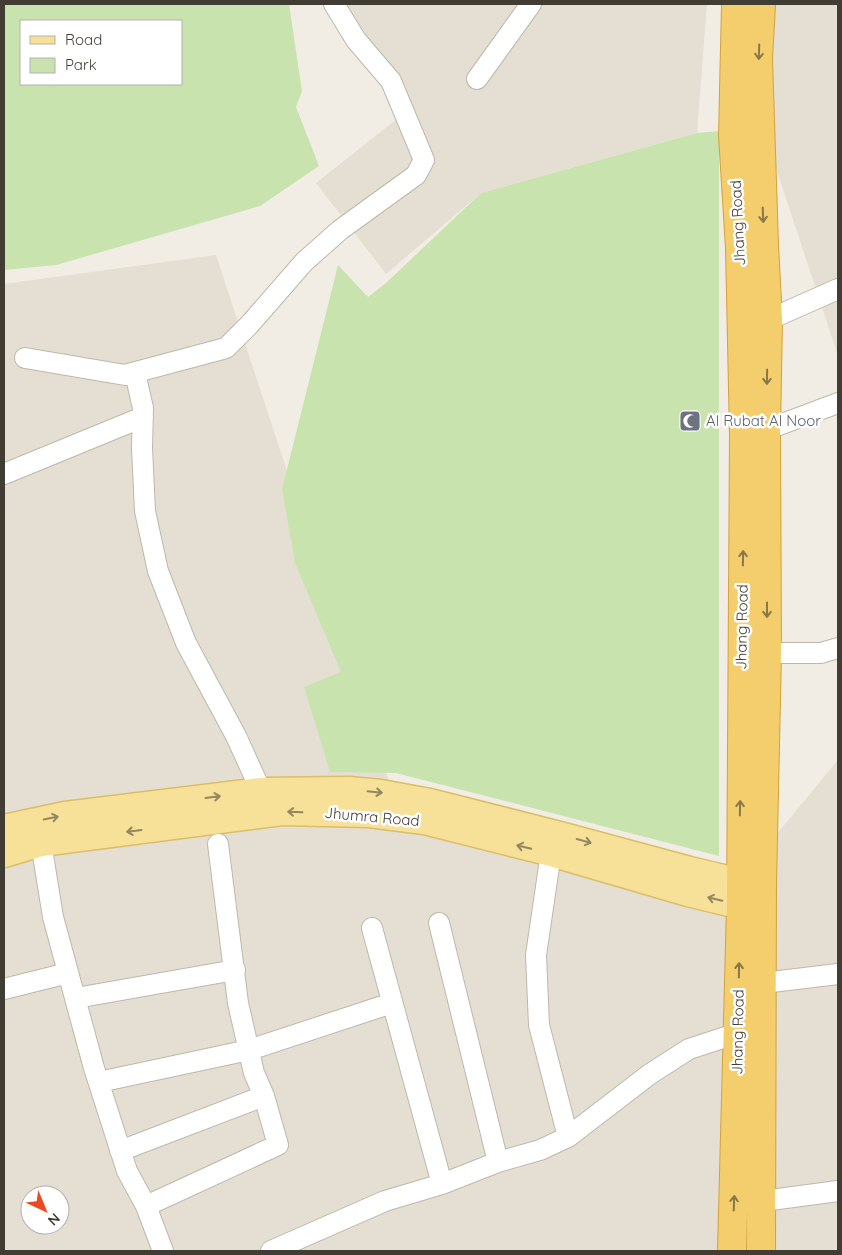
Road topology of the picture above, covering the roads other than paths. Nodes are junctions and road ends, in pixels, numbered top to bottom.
1 (334, 4) edge
2 (531, 4) edge
3 (736, 4) edge
4 (761, 4) edge
5 (477, 78) dead end
6 (752, 246) junction
7 (838, 289) edge
8 (768, 320) junction
9 (26, 358) dead end
10 (135, 373) junction
11 (838, 403) edge
12 (143, 417) junction
13 (766, 430) junction
14 (4, 474) edge
15 (838, 648) edge
16 (767, 653) junction
17 (261, 791) junction
18 (5, 825) edge
19 (42, 843) junction
20 (218, 844) dead end
21 (551, 853) junction
22 (4, 854) edge
23 (751, 895) junction
24 (439, 923) dead end
25 (372, 928) dead end
26 (235, 970) junction
27 (68, 973) junction
28 (838, 974) edge
29 (763, 983) junction
30 (4, 989) edge
31 (76, 998) junction
32 (392, 1003) junction
33 (738, 1032) junction
34 (249, 1050) junction
35 (99, 1082) junction
36 (264, 1096) junction
37 (568, 1137) junction
38 (120, 1150) junction
39 (498, 1162) junction
40 (442, 1184) junction
41 (838, 1191) edge
42 (763, 1201) junction
43 (146, 1206) junction
44 (163, 1251) edge
45 (271, 1251) edge
46 (732, 1251) edge
47 (761, 1251) edge

1 - 10 street
2 - 5 street
3 - 6 highway, Jhang Road
4 -> 6 highway, Jhang Road
6 - 8 highway, Jhang Road
23 -> 6 highway, Jhang Road
7 - 8 street
8 -> 13 highway, Jhang Road
9 - 10 street
10 - 12 street
11 - 13 street
12 - 14 street
12 - 17 street
13 -> 16 highway, Jhang Road
15 - 16 street
16 - 23 highway, Jhang Road
18 -> 17 main road, Jhumra Road
17 -> 23 main road, Jhumra Road
21 -> 19 main road, Jhumra Road
19 - 22 main road, Jhumra Road
19 - 27 street
20 - 26 street
23 -> 21 main road, Jhumra Road
21 - 37 street
23 - 29 highway, Jhang Road
33 -> 23 highway, Jhang Road
24 - 39 street
25 - 32 street
26 - 31 street
26 - 34 street
27 - 30 street
27 - 31 street
28 - 29 street
29 - 42 highway, Jhang Road
31 - 35 street
32 - 34 street
32 - 40 street
33 - 37 street
46 -> 33 highway, Jhang Road
34 - 35 street
34 - 36 street
35 - 38 street
36 - 38 street
36 - 43 street
37 - 39 street
38 - 43 street
39 - 40 street
40 - 45 street
41 - 42 street
42 - 47 highway, Jhang Road
43 - 44 street

